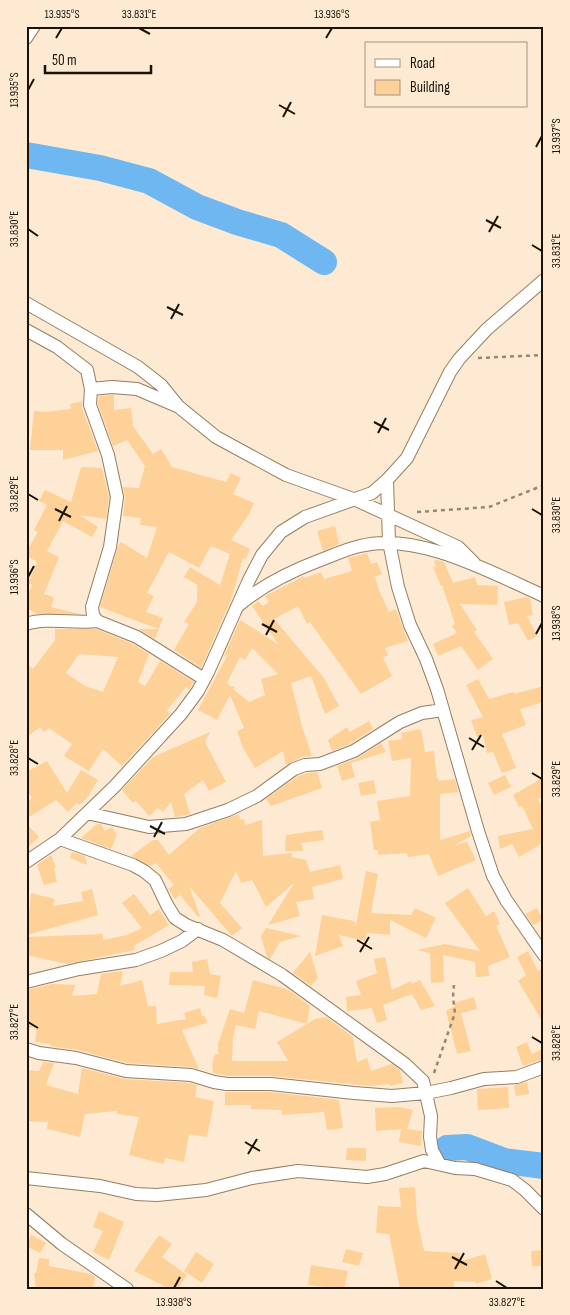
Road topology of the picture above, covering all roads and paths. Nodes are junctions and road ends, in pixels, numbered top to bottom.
1 (34, 26) edge
2 (26, 38) edge
3 (544, 280) edge
4 (26, 302) edge
5 (26, 330) edge
6 (544, 355) edge
7 (459, 358) junction
8 (91, 389) junction
9 (179, 407) junction
10 (387, 480) junction
11 (544, 485) edge
12 (356, 500) junction
13 (416, 513) dead end
14 (388, 515) junction
15 (389, 542) junction
16 (474, 563) junction
17 (544, 596) edge
18 (238, 606) junction
19 (97, 622) junction
20 (26, 624) edge
21 (204, 679) junction
22 (443, 710) junction
23 (87, 813) junction
24 (60, 839) junction
25 (26, 862) edge
26 (198, 929) junction
27 (544, 955) edge
28 (26, 982) edge
29 (454, 985) dead end
30 (26, 1050) edge
31 (544, 1067) edge
32 (426, 1093) junction
33 (439, 1163) junction
34 (26, 1178) edge
35 (544, 1209) edge
36 (26, 1214) edge
37 (127, 1289) edge

1 - 2 street
3 - 7 street
4 - 9 street
5 - 8 street
6 - 7 path
7 - 10 street
8 - 9 street
8 - 19 street
9 - 12 street
10 - 12 street
10 - 14 street
11 - 13 path
12 - 14 street
12 - 18 street
14 - 15 street
14 - 16 street
15 - 16 street
15 - 18 street
15 - 22 street
16 - 17 street
18 - 21 street
19 - 20 street
19 - 21 street
21 - 23 street
22 - 23 street
22 - 27 street
23 - 24 street
24 - 25 street
24 - 26 street
26 - 28 street
26 - 32 street
29 - 32 path
30 - 32 street
31 - 32 street
32 - 33 street
33 - 34 street
33 - 35 street
36 - 37 street

